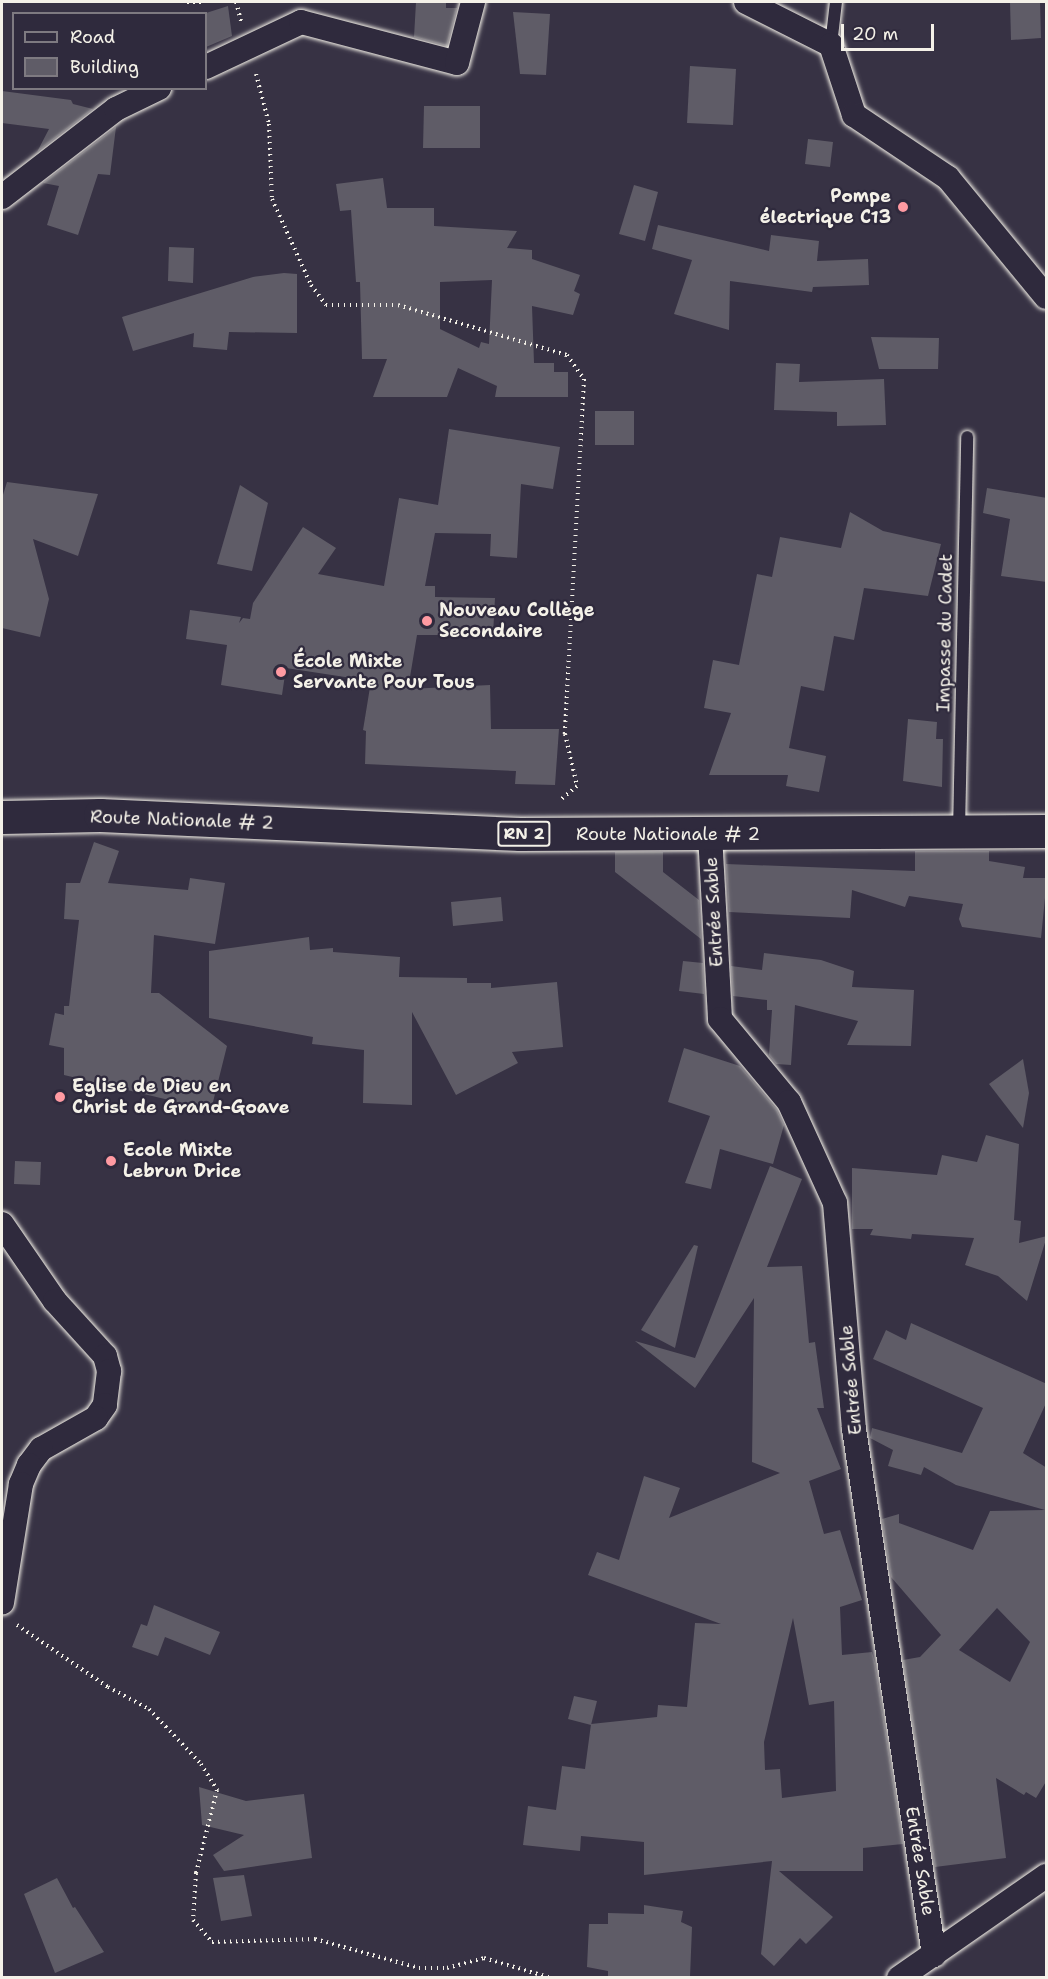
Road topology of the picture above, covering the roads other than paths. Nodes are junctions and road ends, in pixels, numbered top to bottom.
1 (473, 2) edge
2 (746, 2) edge
3 (836, 2) edge
4 (831, 45) junction
5 (207, 67) edge
6 (155, 90) edge
7 (2, 197) edge
8 (1047, 297) edge
9 (967, 437) dead end
10 (2, 818) edge
11 (959, 831) junction
12 (1047, 831) edge
13 (710, 834) junction
14 (2, 1224) edge
15 (6, 1612) edge
16 (1047, 1876) edge
17 (934, 1955) junction
18 (899, 1977) edge

1 - 5 street
2 - 4 street
3 - 4 lane
4 - 8 street
6 - 7 street
9 - 11 lane, Impasse du Cadet
10 - 13 main road, Route Nationale # 2 / RN 2
11 - 12 main road, Route Nationale # 2 / RN 2
11 - 13 main road, Route Nationale # 2 / RN 2
13 - 17 street, Entrée Sable
14 - 15 street
16 - 17 street
17 - 18 street

